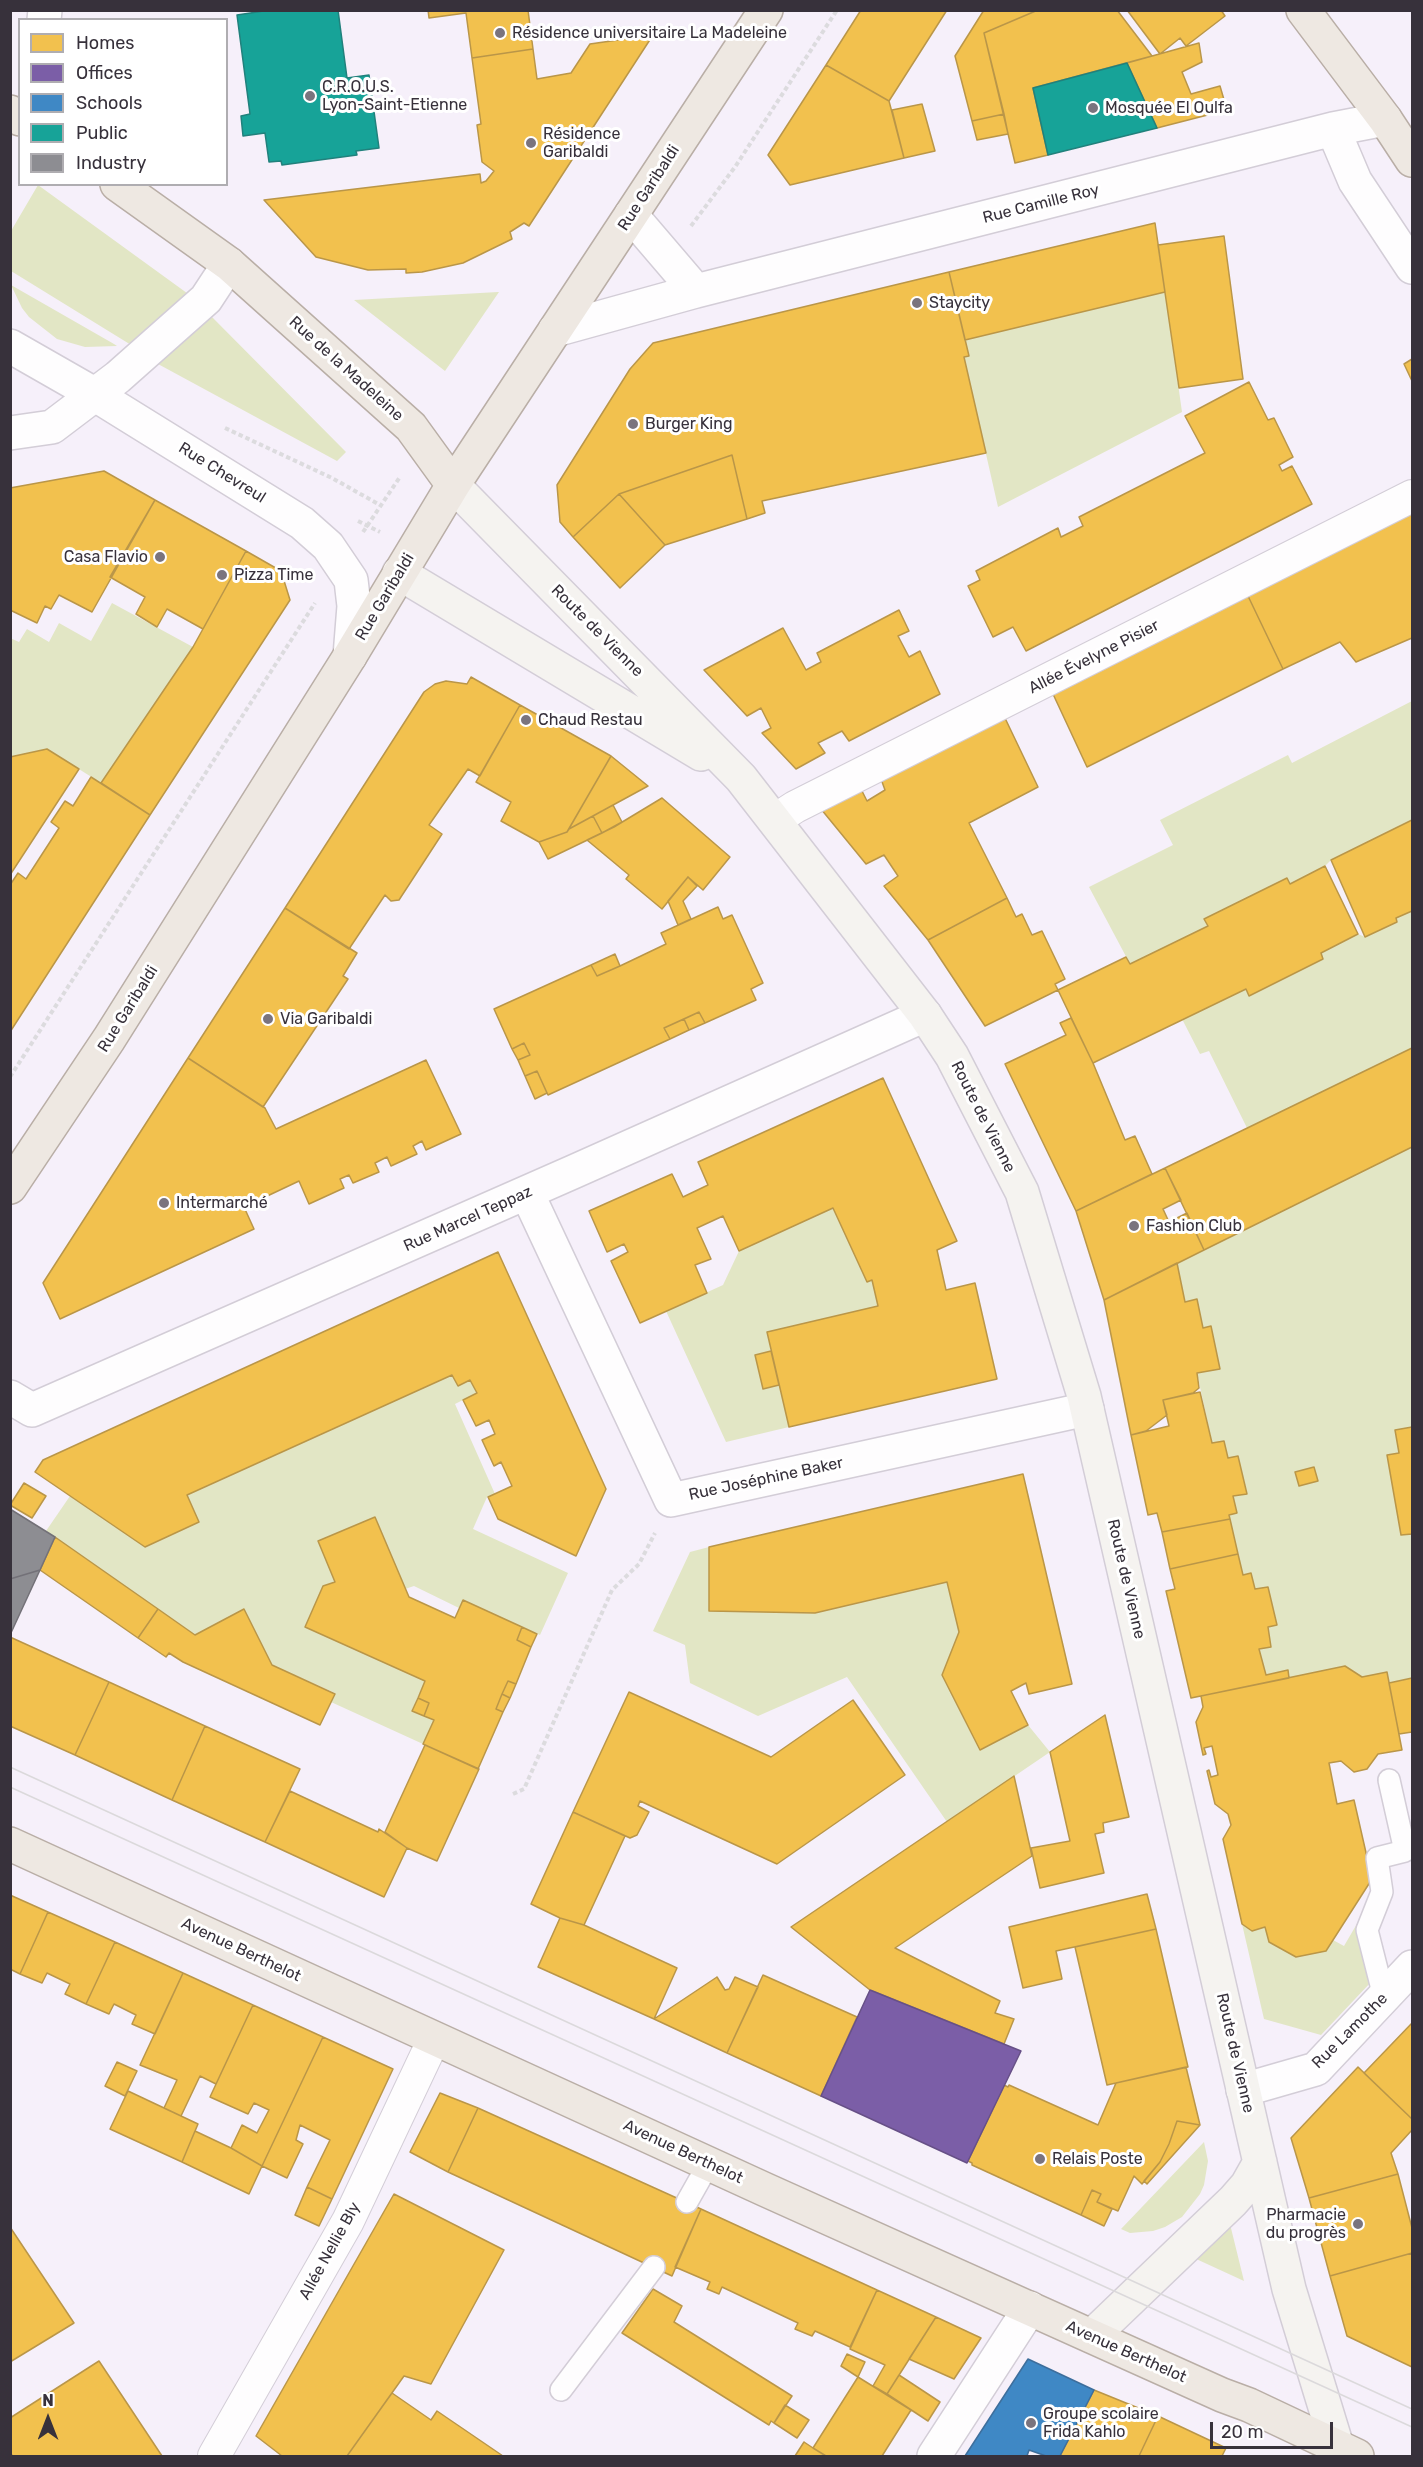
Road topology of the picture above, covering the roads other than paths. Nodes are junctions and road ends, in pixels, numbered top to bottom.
1 (766, 10) edge
2 (1303, 10) edge
3 (1385, 119) junction
4 (1333, 129) junction
5 (1413, 160) edge
6 (120, 186) edge
7 (631, 215) junction
8 (229, 264) junction
9 (1412, 267) edge
10 (696, 291) junction
11 (555, 330) junction
12 (10, 346) edge
13 (94, 394) junction
14 (10, 434) edge
15 (453, 485) junction
16 (1413, 496) edge
17 (399, 573) junction
18 (350, 656) junction
19 (741, 778) junction
20 (775, 820) junction
21 (925, 1015) junction
22 (10, 1187) edge
23 (527, 1193) junction
24 (10, 1397) edge
25 (1087, 1409) junction
26 (1389, 1780) dead end
27 (10, 1844) edge
28 (1413, 1967) edge
29 (1384, 1997) junction
30 (434, 2039) junction
31 (1243, 2090) junction
32 (1260, 2162) junction
33 (709, 2163) junction
34 (687, 2202) dead end
35 (654, 2267) dead end
36 (1030, 2308) junction
37 (1092, 2336) junction
38 (561, 2390) dead end
39 (1345, 2454) edge
40 (214, 2457) edge
41 (934, 2457) edge

1 - 7 main road, Rue Garibaldi
2 - 3 main road
3 - 4 street, Rue Camille Roy
3 - 5 main road
4 - 9 street
4 - 10 street, Rue Camille Roy
6 - 8 main road, Rue de la Madeleine
7 - 10 street
7 - 11 main road, Rue Garibaldi
8 - 13 street
8 - 15 main road, Rue de la Madeleine
10 - 11 street, Rue Camille Roy
11 - 15 main road, Rue Garibaldi
12 - 13 street, Rue Chevreul
13 - 14 street
13 - 18 street, Rue Chevreul
15 - 17 main road, Rue Garibaldi
15 - 19 main road, Route de Vienne
16 - 20 street, Allée Évelyne Pisier
17 - 18 main road, Rue Garibaldi
17 - 19 main road, Route de Vienne
18 - 22 main road, Rue Garibaldi
19 - 20 main road, Route de Vienne
20 - 21 main road, Route de Vienne
21 - 23 street, Rue Marcel Teppaz
21 - 25 main road, Route de Vienne
23 - 24 street, Rue Marcel Teppaz
23 - 25 street, Rue Joséphine Baker
25 - 31 main road, Route de Vienne
26 - 29 lane
27 - 30 main road, Avenue Berthelot
28 - 29 street, Rue Lamothe
29 - 31 street, Rue Lamothe
30 - 33 main road, Avenue Berthelot
30 - 40 street, Allée Nellie Bly
31 - 32 main road, Route de Vienne
32 - 37 main road
32 - 39 main road, Route de Vienne
33 - 34 lane
33 - 36 main road, Avenue Berthelot
35 - 38 lane
36 - 37 main road, Avenue Berthelot
36 - 41 street
37 - 39 main road, Avenue Berthelot

